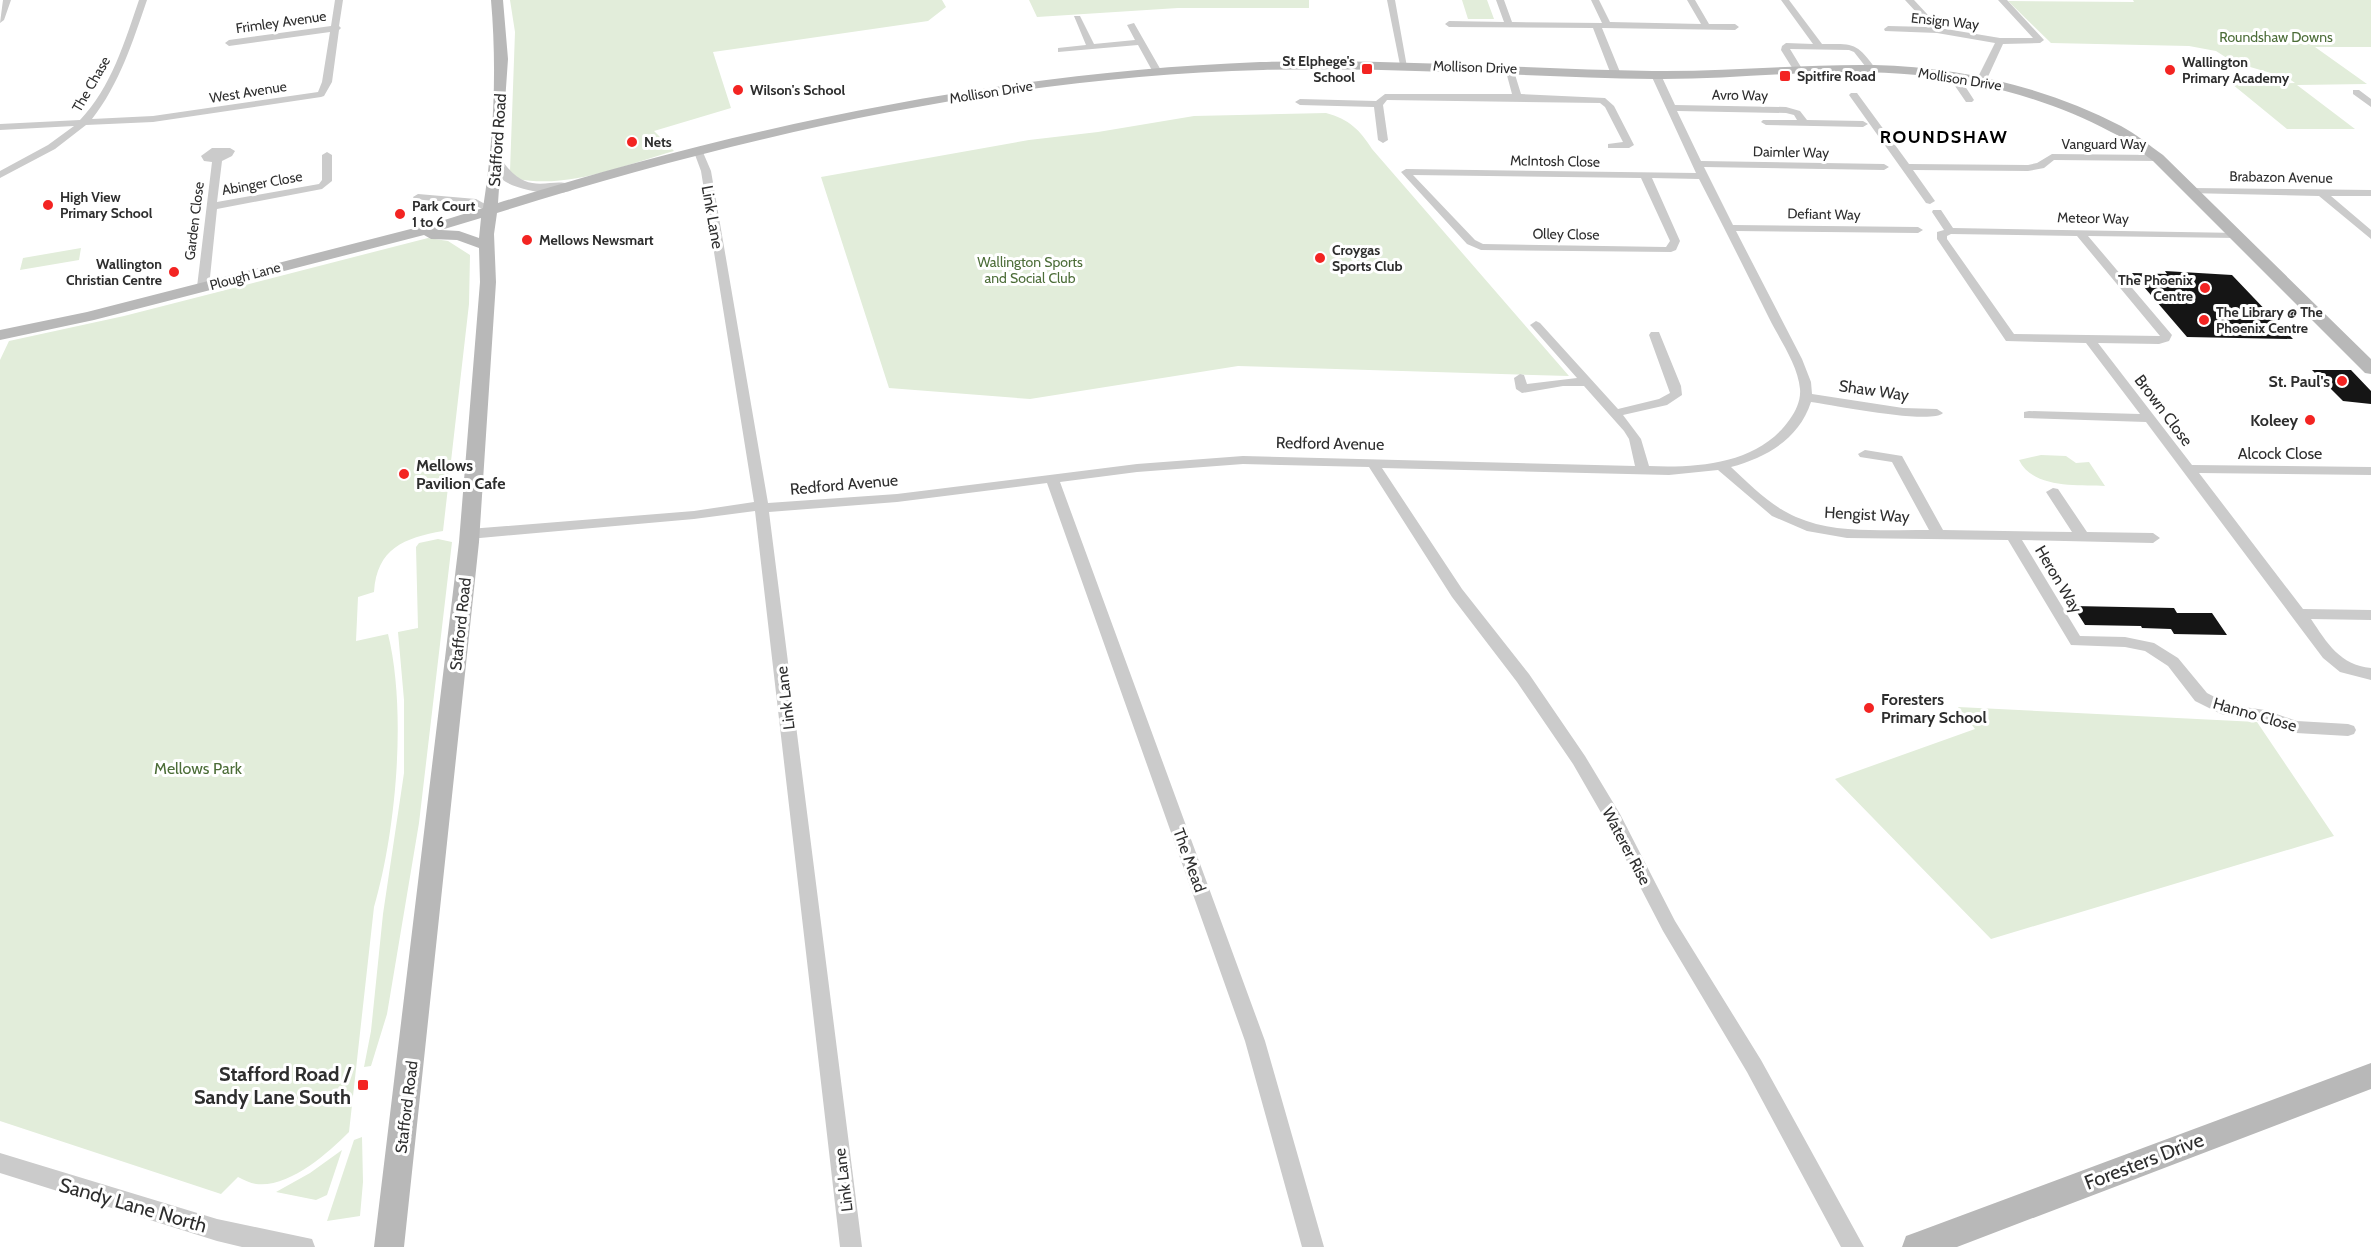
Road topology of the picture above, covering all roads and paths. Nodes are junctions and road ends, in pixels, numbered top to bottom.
1 (7, 0) edge
2 (143, 0) edge
3 (339, 0) edge
4 (497, 0) edge
5 (1391, 0) edge
6 (1500, 0) edge
7 (1595, 0) edge
8 (1691, 0) edge
9 (1785, 0) edge
10 (1909, 0) edge
11 (2002, 0) edge
12 (1077, 18) dead end
13 (0, 20) edge
14 (1449, 24) dead end
15 (1509, 25) junction
16 (1131, 26) dead end
17 (1603, 26) junction
18 (1706, 26) junction
19 (1735, 27) dead end
20 (337, 28) junction
21 (1888, 29) dead end
22 (1937, 30) junction
23 (2000, 41) junction
24 (1141, 42) junction
25 (229, 43) dead end
26 (1818, 45) junction
27 (1091, 47) junction
28 (1061, 50) dead end
29 (1404, 65) junction
30 (1509, 68) junction
31 (1872, 69) junction
32 (1157, 72) junction
33 (1616, 72) junction
34 (1799, 72) junction
35 (1656, 75) junction
36 (1960, 77) junction
37 (1981, 81) junction
38 (2356, 92) dead end
39 (1854, 95) dead end
40 (1516, 97) junction
41 (1969, 100) dead end
42 (1300, 102) dead end
43 (1378, 104) junction
44 (2371, 104) edge
45 (1670, 108) junction
46 (1766, 122) dead end
47 (1804, 123) junction
48 (83, 124) junction
49 (1863, 124) dead end
50 (0, 127) edge
51 (1383, 140) dead end
52 (1611, 146) dead end
53 (699, 152) junction
54 (327, 155) dead end
55 (2158, 158) junction
56 (217, 159) dead end
57 (496, 160) junction
58 (1697, 164) junction
59 (1884, 167) dead end
60 (1908, 167) junction
61 (0, 175) edge
62 (1407, 175) joint
63 (1645, 175) junction
64 (1703, 176) junction
65 (570, 188) junction
66 (2192, 191) junction
67 (2322, 193) junction
68 (2370, 194) edge
69 (418, 197) dead end
70 (1930, 201) dead end
71 (210, 207) junction
72 (489, 209) junction
73 (1936, 212) dead end
74 (1730, 228) junction
75 (1917, 230) dead end
76 (1950, 231) junction
77 (2079, 232) junction
78 (406, 234) junction
79 (2236, 236) junction
80 (2371, 236) edge
81 (487, 246) junction
82 (202, 287) junction
83 (1536, 325) dead end
84 (0, 335) edge
85 (1654, 335) dead end
86 (2089, 339) junction
87 (2369, 365) edge
88 (1520, 378) dead end
89 (1586, 382) junction
90 (1806, 397) junction
91 (1615, 413) junction
92 (1936, 413) dead end
93 (2029, 416) dead end
94 (2148, 418) junction
95 (1865, 454) dead end
96 (1375, 462) junction
97 (1721, 465) junction
98 (2188, 469) junction
99 (1643, 470) junction
100 (2371, 471) edge
101 (1052, 478) junction
102 (2053, 492) dead end
103 (762, 508) junction
104 (469, 534) junction
105 (1938, 534) junction
106 (2012, 536) junction
107 (2082, 536) junction
108 (2153, 538) dead end
109 (2299, 614) junction
110 (2371, 615) edge
111 (2076, 641) joint
112 (2371, 674) edge
113 (2348, 730) dead end
114 (2371, 1076) edge
115 (0, 1163) edge
116 (304, 1247) edge
117 (389, 1247) edge
118 (851, 1247) edge
119 (1313, 1247) edge
120 (1853, 1247) edge
121 (1917, 1247) edge

1 - 13 street
2 - 48 street, The Chase
3 - 20 street, West Avenue
4 - 57 main road, Stafford Road
5 - 29 street
6 - 15 street
7 - 17 street
8 - 18 street
9 - 26 street
10 - 22 street
11 - 23 street, Ensign Way
12 - 27 street
14 - 15 street
15 - 17 street
16 - 24 street
17 - 18 street
17 - 33 street
18 - 19 street
20 - 25 street, Frimley Avenue
20 - 48 street, West Avenue
21 - 22 street, Ensign Way
22 - 23 street, Ensign Way
23 - 37 street
24 - 27 street
24 - 32 street
26 - 31 street
26 - 34 street
27 - 28 street
29 - 30 main road, Mollison Drive
29 - 32 main road, Mollison Drive
30 - 33 main road, Mollison Drive
30 - 40 street
31 - 34 main road, Mollison Drive
31 - 36 main road, Mollison Drive
32 - 53 main road, Mollison Drive
33 - 35 main road, Mollison Drive
34 - 35 main road, Mollison Drive
35 - 45 street
36 - 37 main road, Mollison Drive
36 - 41 street
37 - 55 main road, Mollison Drive
38 - 44 street
39 - 60 street
40 - 43 street
40 - 52 street
42 - 43 street
43 - 51 street
45 - 47 street, Avro Way
45 - 58 street
46 - 47 street, Avro Way
47 - 49 street, Avro Way
48 - 50 street
48 - 61 street, The Chase
53 - 65 main road, Mollison Drive
53 - 103 street, Link Lane
54 - 71 street, Abinger Close
55 - 60 street, Vanguard Way
55 - 66 main road, Mollison Drive
56 - 71 street, Garden Close
57 - 65 street
57 - 72 main road, Stafford Road
58 - 59 street, Daimler Way
58 - 64 street
60 - 70 street
62 - 63 street, McIntosh Close
62 - 63 street, Olley Close
63 - 64 street, McIntosh Close
64 - 74 street
65 - 72 main road, Mollison Drive
66 - 67 street, Brabazon Avenue
66 - 79 main road, Mollison Drive
67 - 68 street, Brabazon Avenue
67 - 80 street
69 - 72 street
71 - 82 street, Garden Close
72 - 78 main road, Plough Lane
72 - 81 main road, Stafford Road
73 - 76 street
74 - 75 street, Defiant Way
74 - 90 street
76 - 77 street, Meteor Way
76 - 86 street
77 - 79 street, Meteor Way
77 - 86 street
78 - 81 main road
78 - 82 main road, Plough Lane
79 - 87 main road, Mollison Drive
81 - 104 main road, Stafford Road
82 - 84 main road, Plough Lane
83 - 89 street
85 - 91 street
86 - 94 street, Brown Close
88 - 89 street
89 - 91 street
90 - 92 street, Shaw Way
90 - 97 street, Redford Avenue
91 - 99 street
93 - 94 street
94 - 98 street, Brown Close
95 - 105 street, Hengist Way
96 - 99 street, Redford Avenue
96 - 101 street, Redford Avenue
96 - 120 street, Waterer Rise
97 - 99 street, Redford Avenue
97 - 105 street, Hengist Way
98 - 100 street, Alcock Close
98 - 109 street, Brown Close
101 - 103 street, Redford Avenue
101 - 119 street, The Mead
102 - 107 street
103 - 104 street, Redford Avenue
103 - 118 street, Link Lane
104 - 117 main road, Stafford Road
105 - 106 street, Hengist Way
106 - 107 street, Hengist Way
106 - 111 street, Heron Way
107 - 108 street, Hengist Way
109 - 110 street
109 - 112 street, Brown Close
111 - 113 street, Hanno Close
114 - 121 main road, Foresters Drive
115 - 116 street, Sandy Lane North

